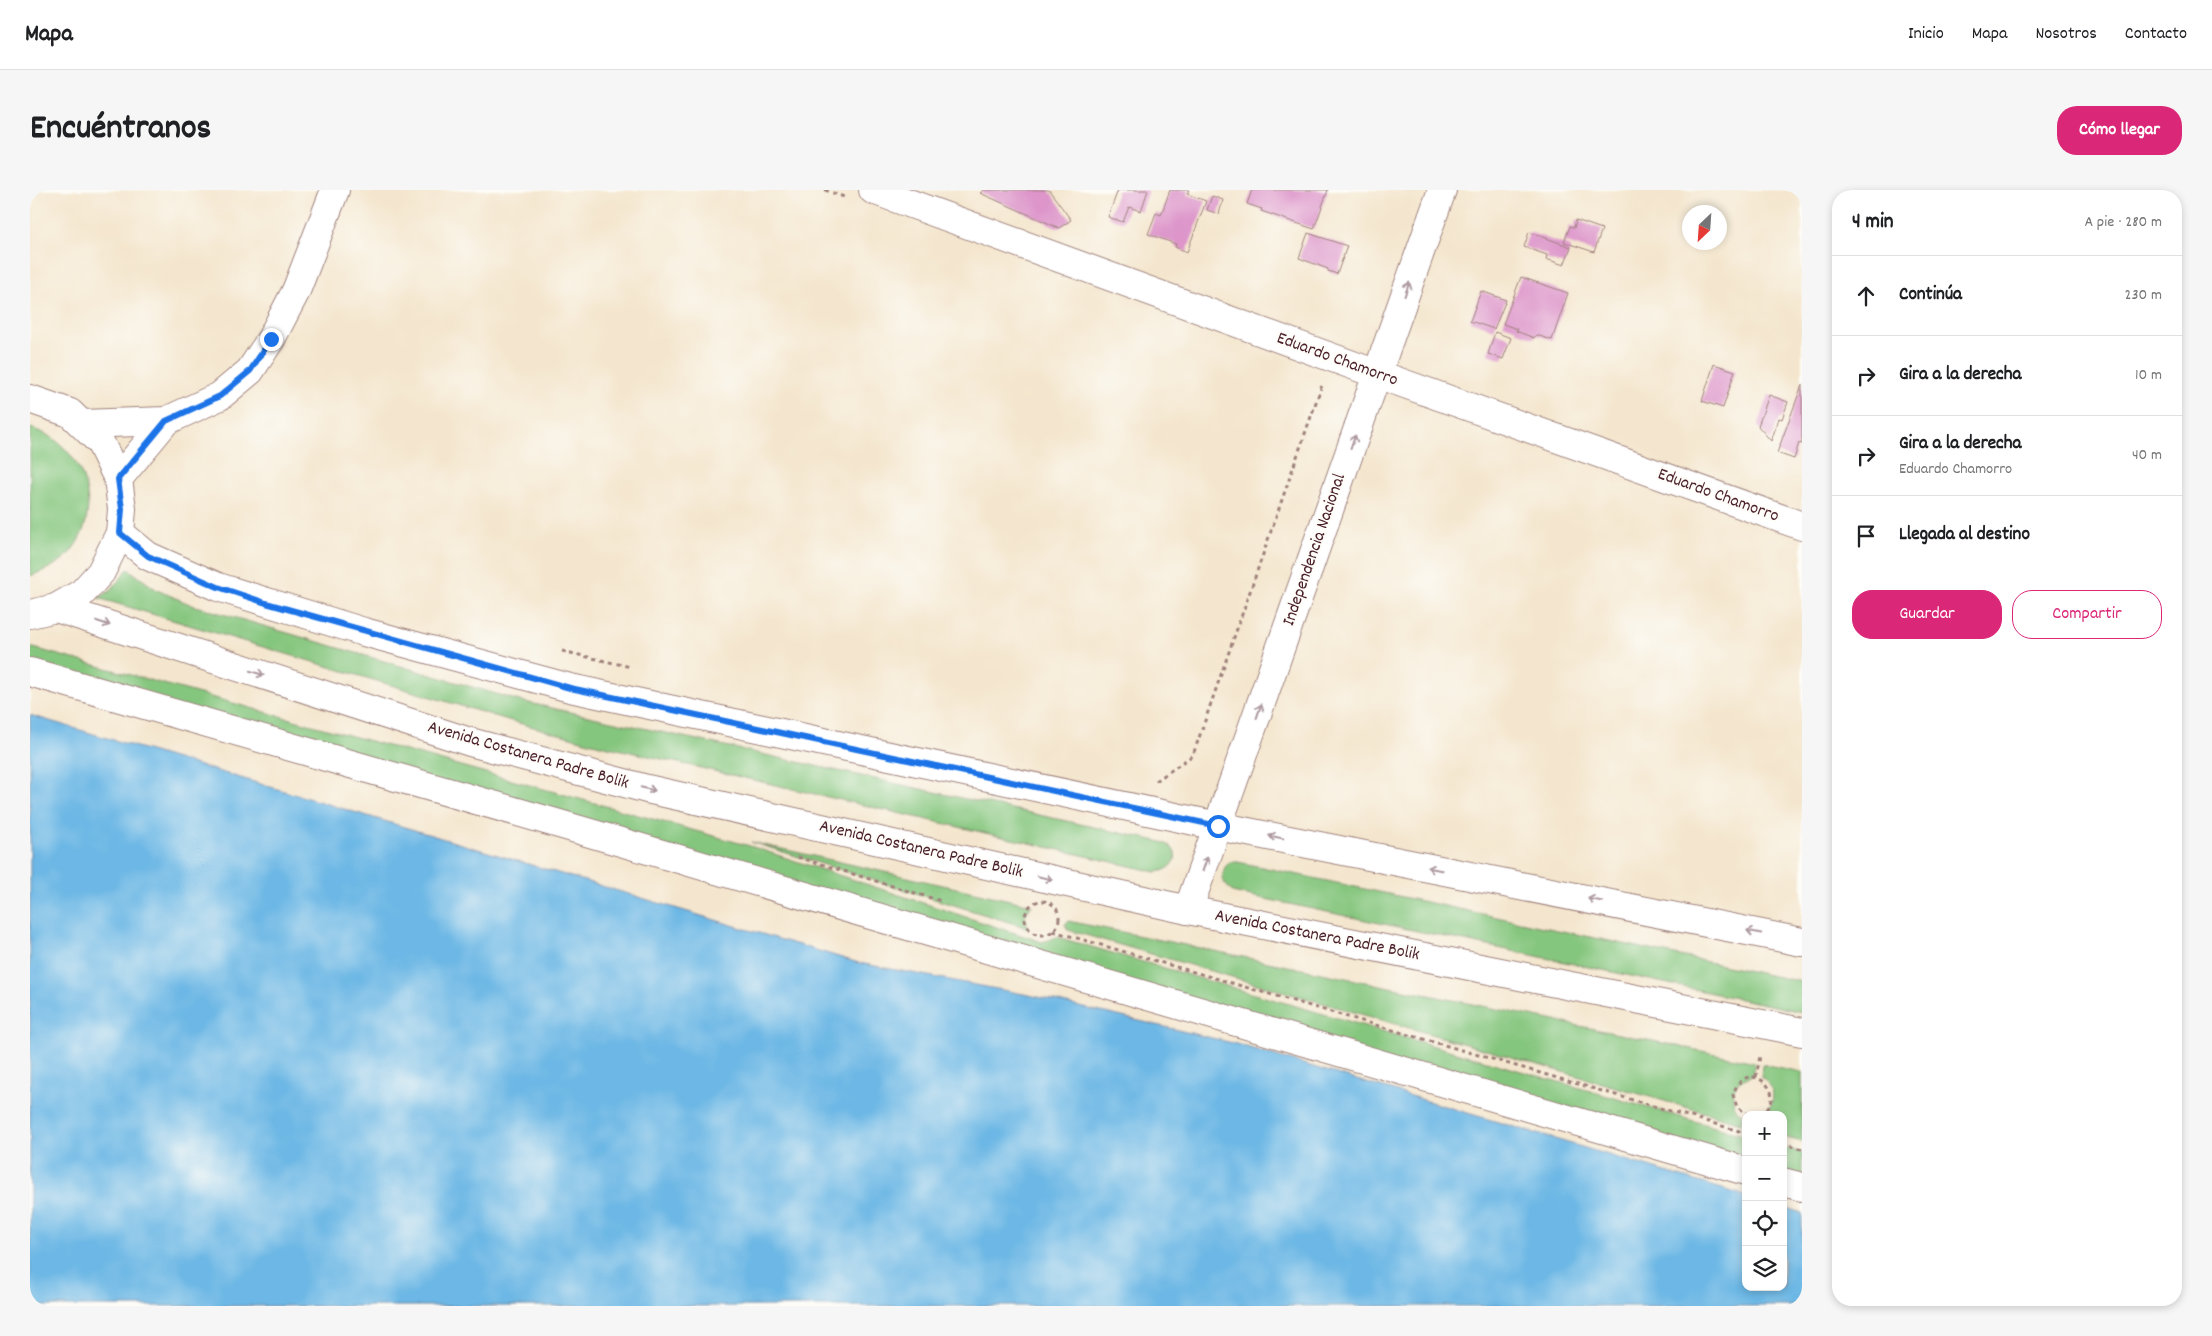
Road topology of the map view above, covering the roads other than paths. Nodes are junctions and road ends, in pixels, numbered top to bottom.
1 (336, 190) edge
2 (873, 190) edge
3 (1442, 190) edge
4 (1377, 374) junction
5 (30, 398) edge
6 (166, 421) junction
7 (82, 424) junction
8 (118, 479) junction
9 (1802, 526) edge
10 (120, 533) junction
11 (56, 608) junction
12 (30, 614) edge
13 (30, 672) edge
14 (1218, 826) junction
15 (1188, 910) junction
16 (1802, 942) edge
17 (1802, 1032) edge
18 (1742, 1170) edge
19 (1787, 1183) edge
20 (1802, 1187) edge

1 - 6 street
2 - 4 street, Eduardo Chamorro
4 -> 3 street, Independencia Nacional
4 - 9 street, Eduardo Chamorro
14 -> 4 street, Independencia Nacional
5 - 7 street
6 - 7 street
6 - 8 street
7 - 8 street
8 - 10 street
10 - 11 street
10 - 14 street
11 - 12 street
11 -> 15 street, Avenida Costanera Padre Bolik
13 - 18 street
15 -> 14 street, Independencia Nacional
16 -> 14 street
15 - 17 street, Avenida Costanera Padre Bolik
19 - 20 street

